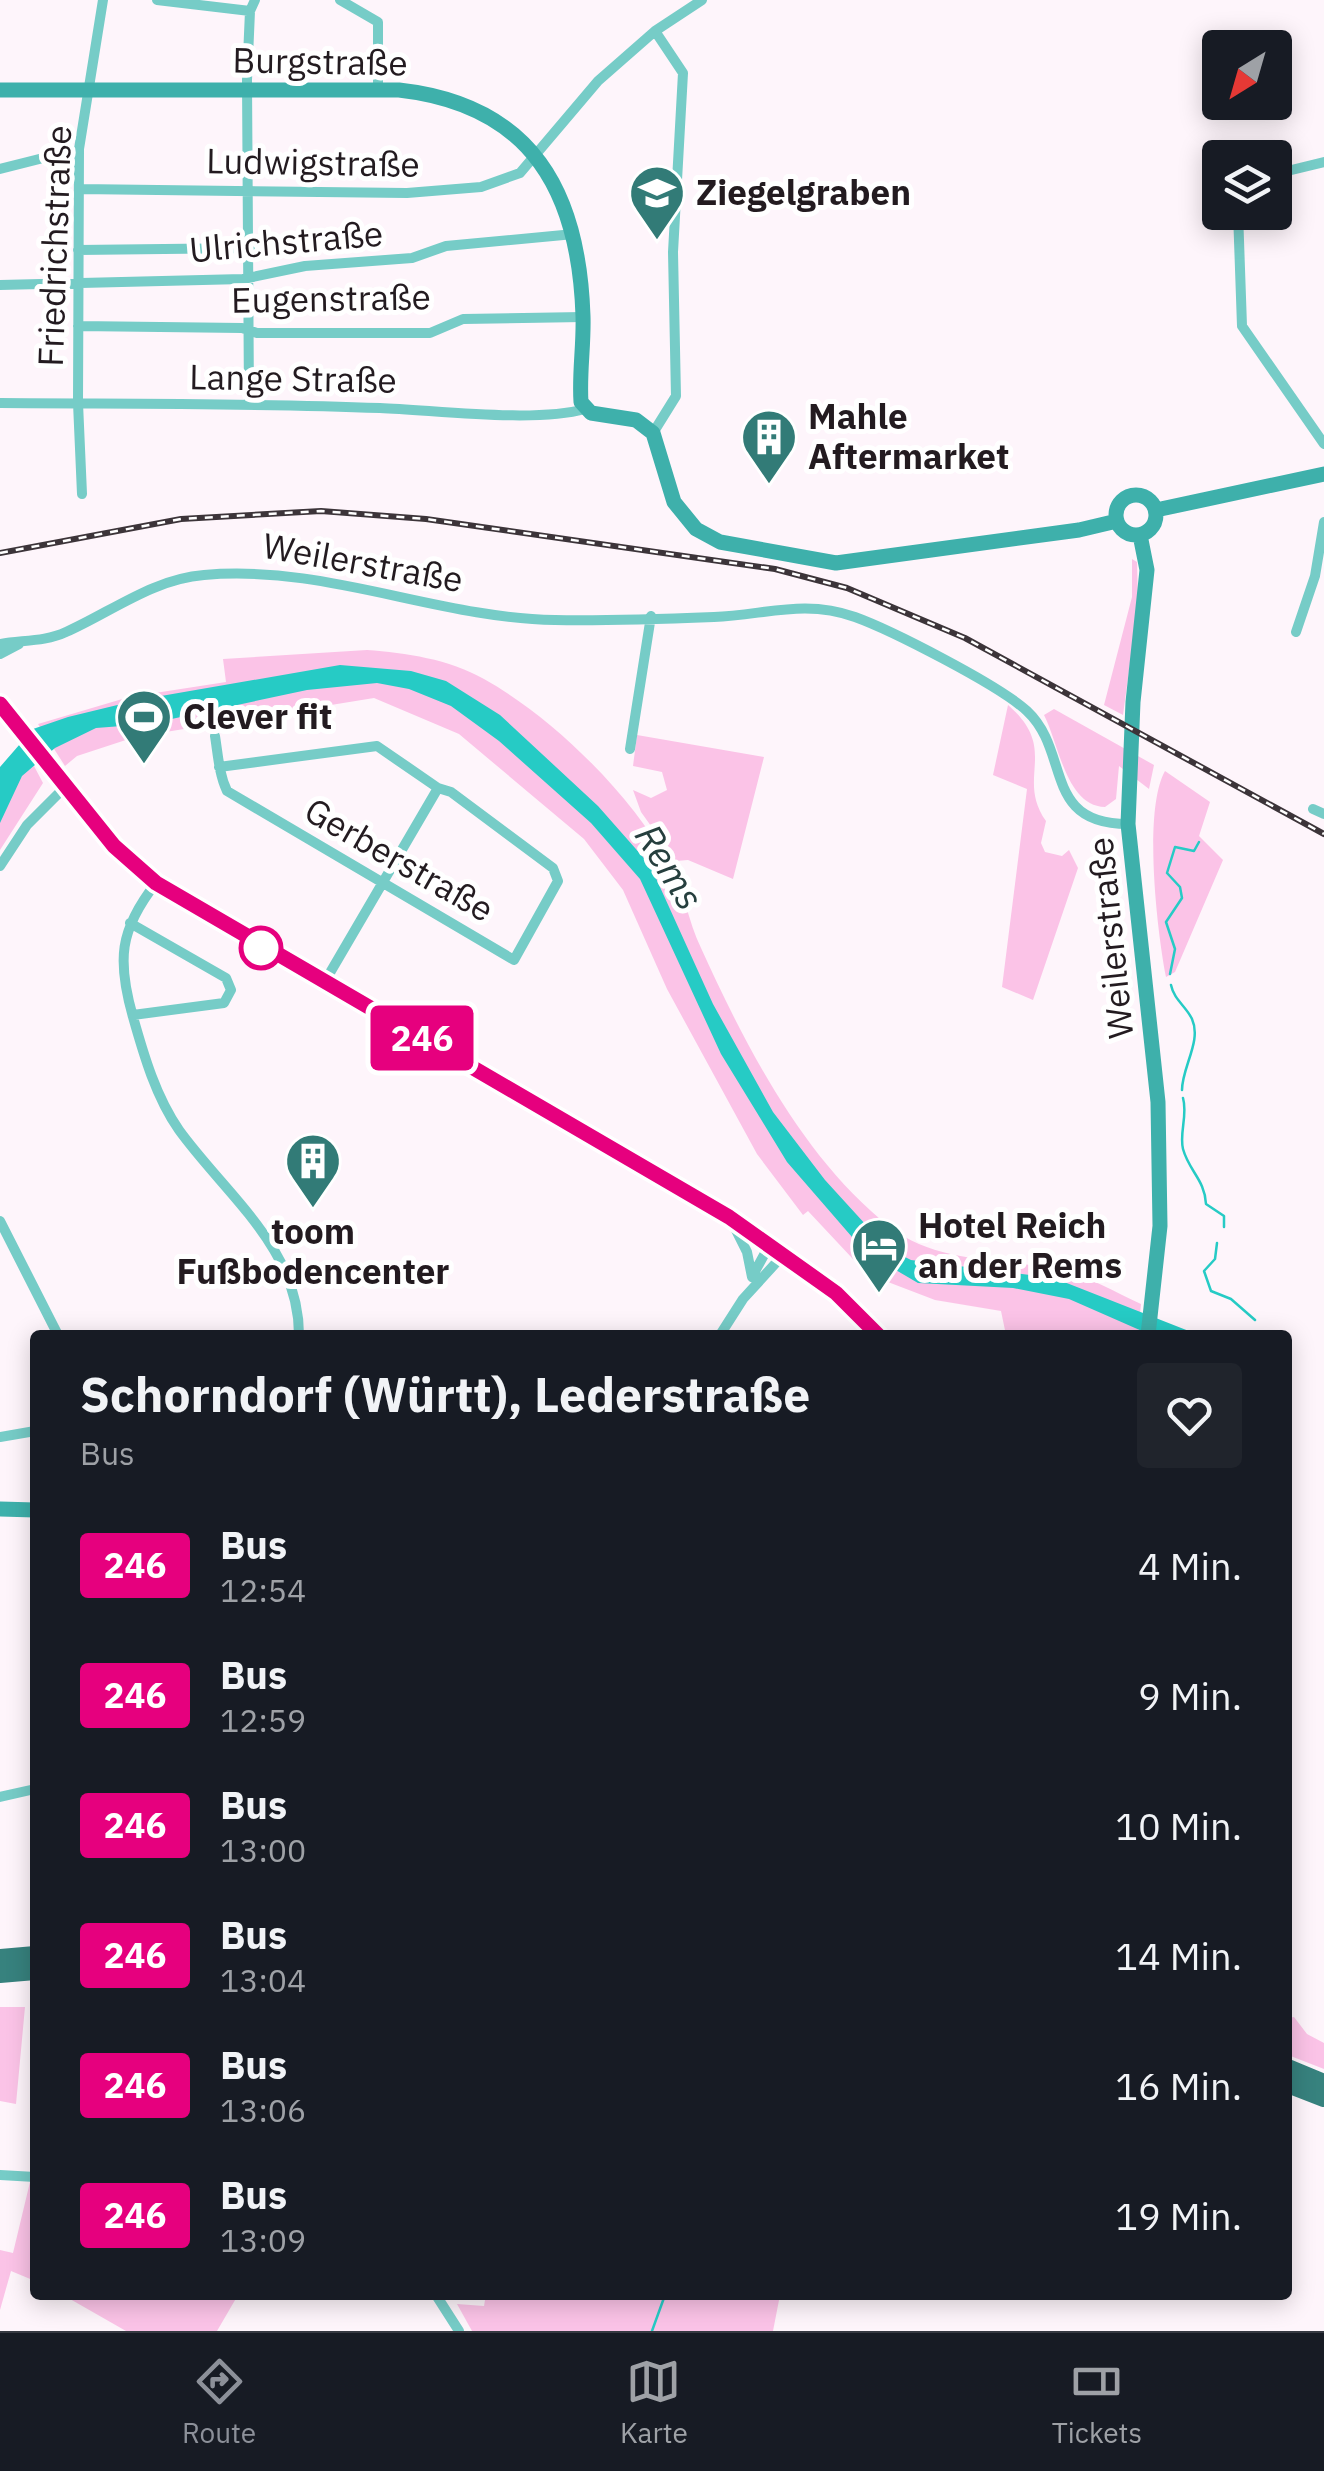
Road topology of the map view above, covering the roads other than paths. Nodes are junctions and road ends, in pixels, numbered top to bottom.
1 (103, 0) edge
2 (156, 0) edge
3 (340, 0) edge
4 (702, 0) edge
5 (252, 6) edge
6 (656, 31) junction
7 (378, 88) junction
8 (0, 90) edge
9 (248, 90) junction
10 (90, 92) junction
11 (79, 149) junction
12 (535, 154) junction
13 (1324, 162) edge
14 (0, 169) edge
15 (1292, 170) edge
16 (79, 188) junction
17 (250, 188) junction
18 (1239, 230) edge
19 (575, 234) junction
20 (250, 248) junction
21 (78, 250) junction
22 (250, 275) junction
23 (78, 282) junction
24 (0, 284) edge
25 (583, 317) junction
26 (78, 326) junction
27 (250, 331) junction
28 (0, 403) edge
29 (78, 403) junction
30 (249, 403) junction
31 (585, 408) junction
32 (653, 433) junction
33 (1324, 444) edge
34 (1324, 474) edge
35 (82, 494) dead end
36 (1156, 510) junction
37 (1117, 520) junction
38 (1324, 522) edge
39 (1140, 534) junction
40 (1320, 577) edge
41 (651, 616) junction
42 (1296, 632) dead end
43 (0, 644) edge
44 (18, 644) junction
45 (0, 654) edge
46 (0, 704) edge
47 (215, 736) dead end
48 (630, 749) dead end
49 (220, 767) junction
50 (60, 780) junction
51 (438, 788) junction
52 (1128, 824) junction
53 (0, 866) edge
54 (156, 883) junction
55 (384, 884) junction
56 (130, 923) junction
57 (324, 983) junction
58 (132, 1015) junction
59 (729, 1217) junction
60 (0, 1222) edge
61 (770, 1244) junction
62 (784, 1254) junction
63 (752, 1277) junction
64 (742, 1299) junction
65 (55, 1330) edge
66 (299, 1330) edge
67 (723, 1330) edge
68 (873, 1330) edge
69 (1149, 1330) edge
70 (30, 1432) edge
71 (0, 1437) edge
72 (0, 1509) edge
73 (30, 1510) edge
74 (30, 1790) edge
75 (0, 1797) edge
76 (30, 1955) edge
77 (0, 1958) edge
78 (30, 1971) edge
79 (0, 1974) edge
80 (1292, 2070) edge
81 (1324, 2083) edge
82 (1292, 2086) edge
83 (1324, 2098) edge
84 (0, 2175) edge
85 (30, 2177) edge
86 (439, 2300) edge
87 (459, 2331) edge

1 - 10 street, Friedrichstraße
2 - 5 street
3 - 7 street
4 - 6 street, Ludwigstraße
5 - 9 street
6 - 12 street, Ludwigstraße
6 - 32 street
7 - 9 street, Burgstraße
7 - 12 street, Burgstraße
8 - 10 street, Burgstraße
9 - 10 street, Burgstraße
9 - 17 street
10 - 11 street, Friedrichstraße
11 - 14 street
11 - 16 street, Friedrichstraße
12 - 17 street, Ludwigstraße
12 - 19 street, Burgstraße
13 - 15 street
16 - 17 street, Ludwigstraße
16 - 21 street, Friedrichstraße
17 - 20 street
18 - 33 street
19 - 22 street, Ulrichstraße
19 - 25 street, Burgstraße
20 - 21 street
20 - 22 street
21 - 23 street, Friedrichstraße
22 - 23 street, Ulrichstraße
22 - 27 street
23 - 24 street, Ulrichstraße
23 - 26 street, Friedrichstraße
25 - 27 street, Eugenstraße
25 - 31 street, Burgstraße
26 - 27 street, Eugenstraße
26 - 29 street, Friedrichstraße
27 - 30 street
28 - 29 street, Lange Straße
29 - 30 street, Lange Straße
29 - 35 street, Friedrichstraße
30 - 31 street, Lange Straße
31 - 32 street
32 - 37 street
34 - 36 street
36 - 37 street
36 - 39 street
37 - 39 street
38 - 40 street
39 - 52 street, Weilerstraße
40 - 42 street
41 - 44 street, Weilerstraße
41 - 48 street
41 - 52 street, Weilerstraße
43 - 44 street, Weilerstraße
44 - 45 street, Weilerstraße
46 - 50 street
47 - 49 street, Gerberstraße
49 - 51 street
49 - 55 street, Gerberstraße
50 - 53 street
50 - 54 street
51 - 55 street
51 - 55 street, Gerberstraße
52 - 69 street, Weilerstraße
54 - 56 street
54 - 57 street
55 - 57 street
56 - 58 street
56 - 58 street
57 - 59 street
58 - 66 street
59 - 61 street
59 - 63 street
60 - 65 street
61 - 62 street
61 - 63 street
62 - 64 street
62 - 68 street
63 - 64 street
64 - 67 street
70 - 71 street
72 - 73 street
74 - 75 street
76 - 77 highway
78 - 79 highway
80 - 81 highway
82 - 83 highway
84 - 85 street
86 - 87 street

